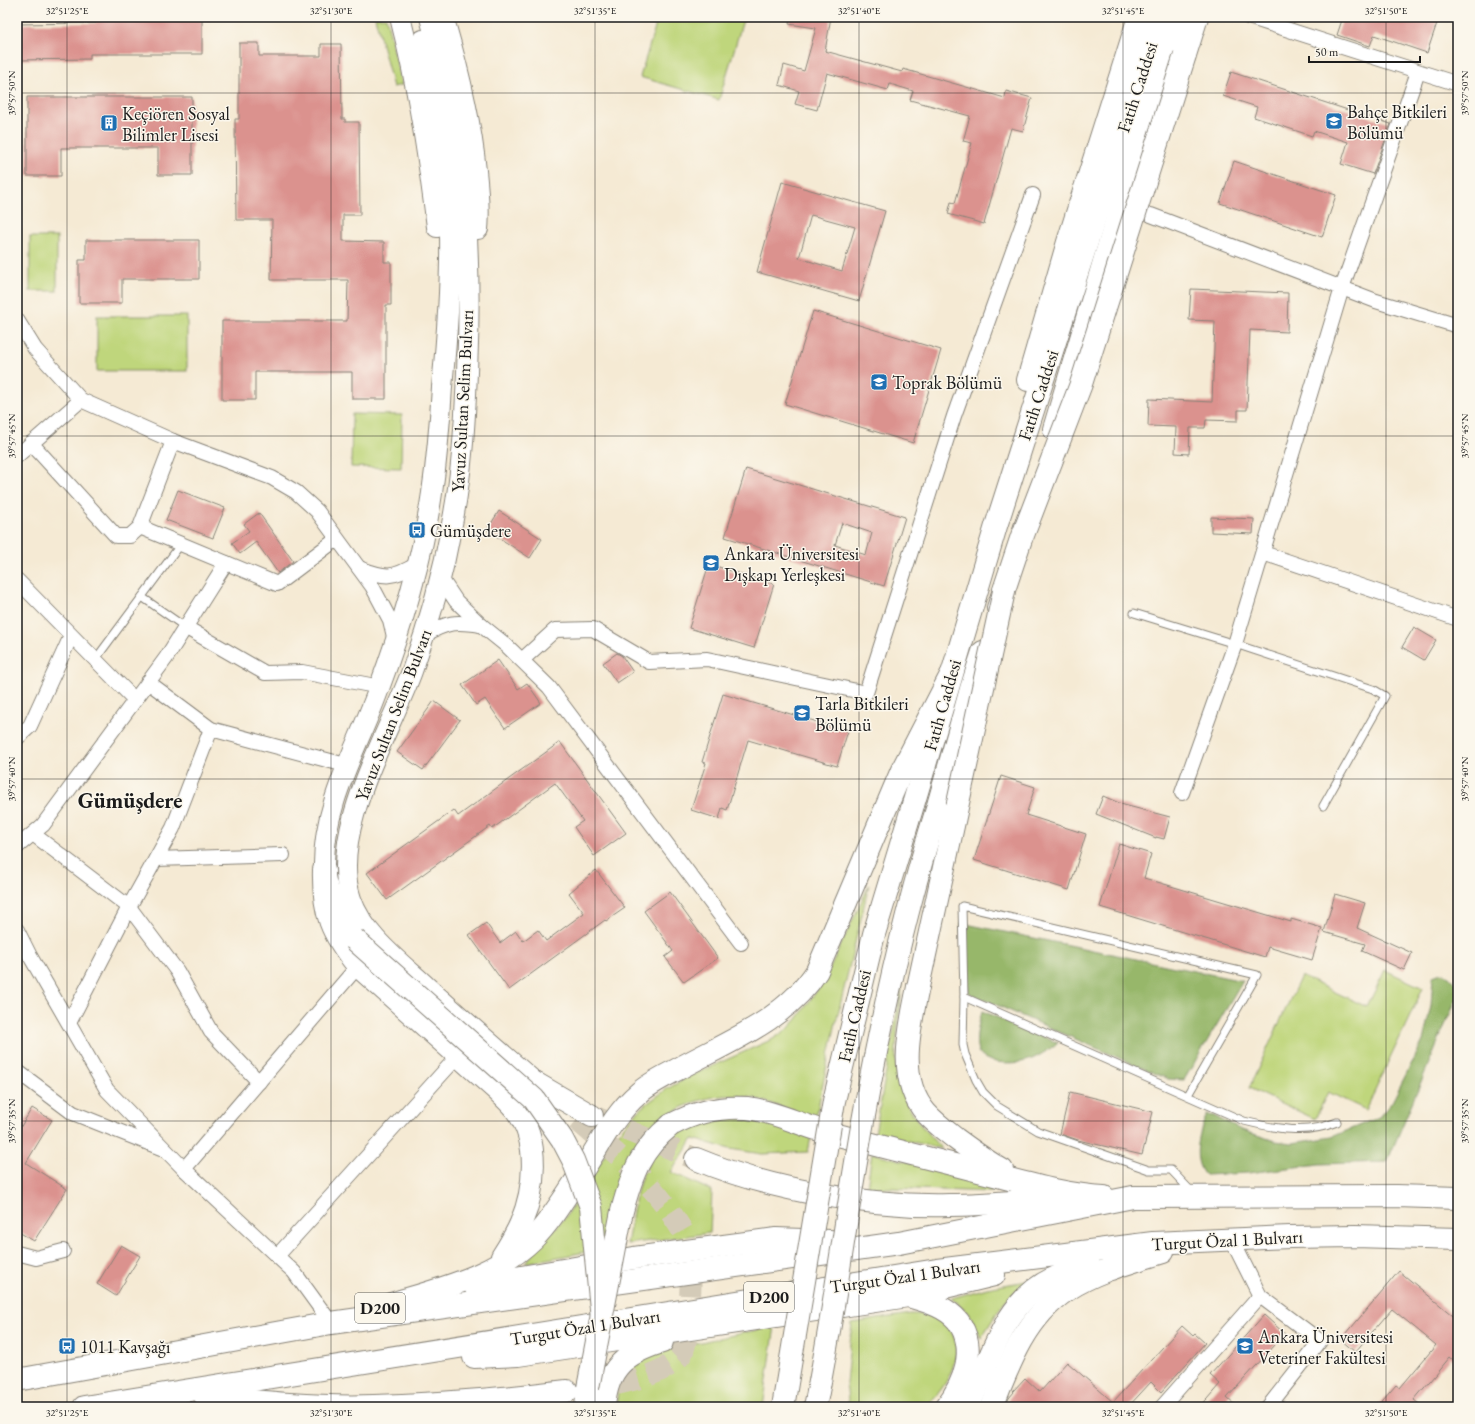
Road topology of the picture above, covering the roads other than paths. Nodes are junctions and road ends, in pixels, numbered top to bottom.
1 (400, 17) edge
2 (417, 17) edge
3 (430, 17) edge
4 (444, 17) edge
5 (1139, 17) edge
6 (1159, 17) edge
7 (1176, 17) edge
8 (1197, 17) edge
9 (1248, 17) edge
10 (1418, 72) junction
11 (1458, 84) edge
12 (1033, 195) dead end
13 (1151, 215) dead end
14 (458, 267) junction
15 (1342, 288) junction
16 (17, 320) edge
17 (1458, 326) edge
18 (81, 400) junction
19 (172, 441) junction
20 (31, 443) junction
21 (17, 456) edge
22 (996, 526) junction
23 (140, 527) junction
24 (1023, 535) junction
25 (337, 539) junction
26 (181, 544) junction
27 (1263, 553) junction
28 (226, 563) junction
29 (417, 564) junction
30 (358, 567) junction
31 (440, 577) junction
32 (17, 580) edge
33 (1004, 591) junction
34 (142, 597) junction
35 (1134, 613) dead end
36 (1458, 619) edge
37 (481, 625) junction
38 (185, 627) junction
39 (424, 635) junction
40 (71, 636) junction
41 (395, 642) junction
42 (1235, 644) junction
43 (95, 660) junction
44 (522, 660) junction
45 (951, 675) junction
46 (148, 682) junction
47 (370, 685) dead end
48 (134, 699) junction
49 (211, 729) junction
50 (17, 738) edge
51 (338, 763) dead end
52 (1182, 793) dead end
53 (1323, 806) dead end
54 (33, 834) junction
55 (17, 848) edge
56 (283, 855) dead end
57 (156, 859) junction
58 (324, 870) junction
59 (129, 907) junction
60 (17, 930) edge
61 (354, 939) joint
62 (741, 943) dead end
63 (358, 966) junction
64 (964, 997) junction
65 (69, 1023) junction
66 (458, 1056) junction
67 (17, 1071) edge
68 (259, 1082) junction
69 (537, 1084) joint
70 (1188, 1095) junction
71 (585, 1118) tunnel mouth
72 (1337, 1122) dead end
73 (165, 1149) junction
74 (696, 1159) tunnel mouth
75 (184, 1169) junction
76 (1022, 1182) junction
77 (1458, 1189) edge
78 (1191, 1192) junction
79 (1091, 1196) junction
80 (1133, 1197) junction
81 (1458, 1198) edge
82 (1231, 1238) junction
83 (1458, 1239) edge
84 (1198, 1240) junction
85 (899, 1244) junction
86 (63, 1251) dead end
87 (17, 1253) edge
88 (1070, 1254) junction
89 (277, 1256) junction
90 (1142, 1258) junction
91 (497, 1265) junction
92 (428, 1293) junction
93 (908, 1296) junction
94 (1260, 1296) junction
95 (602, 1319) junction
96 (331, 1324) junction
97 (713, 1325) junction
98 (357, 1364) junction
99 (17, 1380) edge
100 (567, 1391) dead end
101 (172, 1393) junction
102 (817, 1397) edge
103 (587, 1398) edge
104 (84, 1407) edge
105 (604, 1407) edge
106 (783, 1407) edge
107 (828, 1407) edge
108 (946, 1407) edge
109 (968, 1407) edge
110 (992, 1407) edge
111 (1162, 1407) edge
112 (1268, 1407) edge

1 - 14 main road
2 - 14 main road
3 - 14 main road
4 - 14 main road
5 - 22 main road
6 - 22 main road, Fatih Caddesi
7 - 24 main road, Fatih Caddesi, bridge
8 - 24 main road, bridge
9 - 10 street
10 - 11 street
10 - 15 street
12 - 44 street
13 - 15 street
14 - 29 main road, Yavuz Sultan Selim Bulvarı
14 - 31 main road, Yavuz Sultan Selim Bulvarı
15 - 17 street
15 - 27 street
16 - 18 street
18 - 19 street
18 - 20 street
19 - 23 street
19 - 25 street
20 - 21 street
20 - 23 street
22 - 45 main road, Fatih Caddesi
23 - 26 street
24 - 33 main road, Fatih Caddesi
25 - 28 street
25 - 30 street
26 - 28 street
26 - 34 lane
27 - 36 street
27 - 42 street
28 - 38 street
29 - 30 street
29 - 41 main road, Yavuz Sultan Selim Bulvarı
30 - 41 street
31 - 37 street
31 - 39 main road, Yavuz Sultan Selim Bulvarı
32 - 40 street
33 - 76 main road, bridge
33 - 102 main road, Fatih Caddesi, bridge
34 - 38 lane
34 - 43 lane
35 - 42 lane
37 - 39 street
37 - 44 street
38 - 46 street
38 - 47 street
39 - 69 main road, Yavuz Sultan Selim Bulvarı
40 - 43 street
40 - 50 street
41 - 58 main road, Yavuz Sultan Selim Bulvarı
42 - 52 street
42 - 53 lane
43 - 48 street
44 - 62 street
45 - 91 main road
45 - 106 main road, Fatih Caddesi, bridge
46 - 48 street
46 - 49 street
48 - 54 street
49 - 51 street
49 - 57 street
54 - 55 street
54 - 59 street
56 - 57 street
57 - 59 street
58 - 61 main road, Yavuz Sultan Selim Bulvarı
58 - 63 main road
59 - 65 street
59 - 68 street
60 - 65 street
61 - 95 main road, bridge
63 - 66 main road
63 - 68 street
64 - 70 lane
64 - 70 lane
64 - 78 lane
65 - 73 street
66 - 89 street
66 - 91 main road
67 - 73 street
68 - 75 street
69 - 71 main road
70 - 72 lane
73 - 75 street
74 - 79 main road
75 - 89 street
76 - 79 main road
76 - 95 main road, bridge
77 - 78 main road
78 - 80 main road
79 - 80 main road
80 - 81 main road, Turgut Özal 1 Bulvarı / D200
80 - 85 main road, Turgut Özal 1 Bulvarı / D200
82 - 83 main road, Turgut Özal 1 Bulvarı / D200
82 - 84 main road, Turgut Özal 1 Bulvarı / D200
82 - 94 street
84 - 88 main road, Turgut Özal 1 Bulvarı / D200
84 - 90 main road
85 - 92 main road, Turgut Özal 1 Bulvarı / D200
85 - 96 main road, Turgut Özal 1 Bulvarı / D200
86 - 87 street
88 - 93 main road, Turgut Özal 1 Bulvarı
88 - 98 main road, Turgut Özal 1 Bulvarı / D200
89 - 96 street
90 - 109 main road
90 - 110 main road
91 - 92 main road
92 - 96 main road, D200
93 - 97 main road, Turgut Özal 1 Bulvarı / D200
93 - 108 main road
94 - 111 street
94 - 112 street
95 - 103 main road, bridge
96 - 99 main road, Turgut Özal 1 Bulvarı / D200
97 - 98 main road, Turgut Özal 1 Bulvarı / D200
97 - 105 main road
98 - 101 main road, Turgut Özal 1 Bulvarı / D200
100 - 101 main road
101 - 104 main road, Turgut Özal 1 Bulvarı / D200
102 - 107 main road

